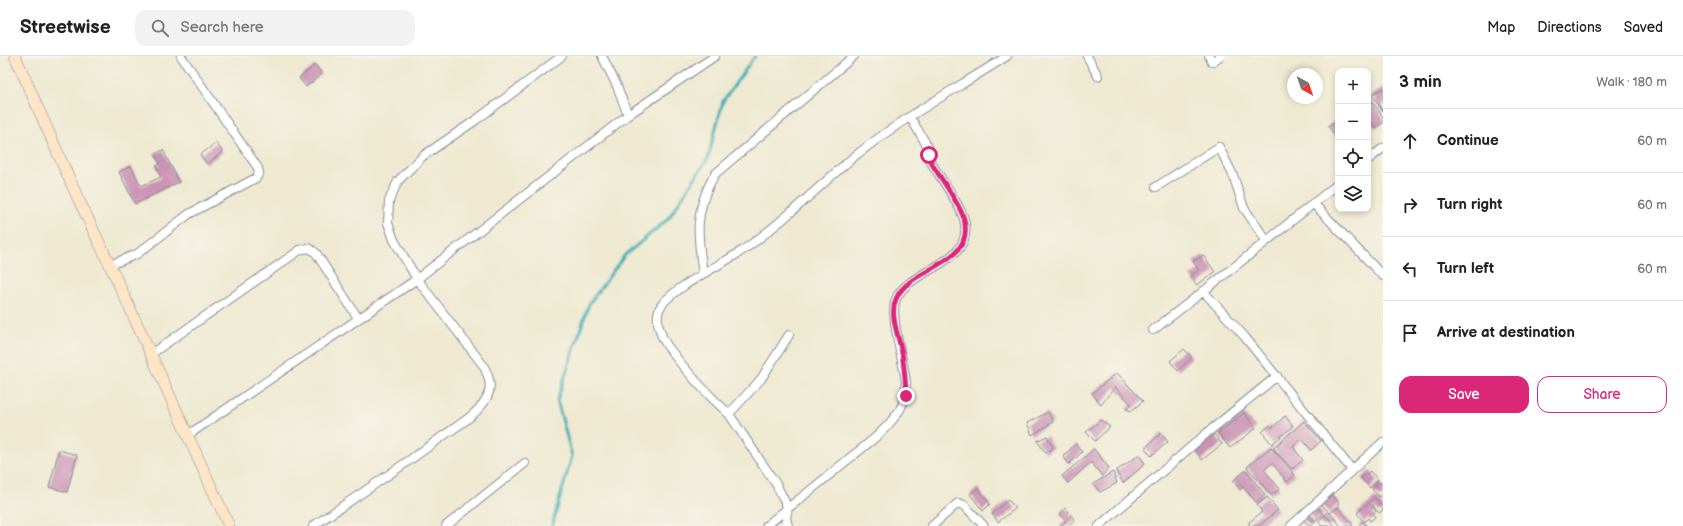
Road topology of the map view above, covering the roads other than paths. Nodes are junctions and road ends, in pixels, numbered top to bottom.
1 (15, 56) edge
2 (181, 56) edge
3 (562, 56) edge
4 (602, 56) edge
5 (715, 56) edge
6 (854, 56) edge
7 (1006, 56) edge
8 (1087, 56) edge
9 (1209, 56) edge
10 (1220, 56) edge
11 (1098, 76) dead end
12 (628, 115) junction
13 (910, 117) junction
14 (1383, 148) edge
15 (1371, 158) edge
16 (1335, 186) edge
17 (1156, 187) dead end
18 (1314, 203) junction
19 (1266, 240) junction
20 (110, 265) junction
21 (703, 274) junction
22 (1383, 276) edge
23 (417, 279) junction
24 (1204, 292) junction
25 (358, 318) junction
26 (1154, 330) dead end
27 (789, 334) dead end
28 (151, 354) junction
29 (1277, 376) junction
30 (729, 414) junction
31 (188, 434) junction
32 (1383, 442) edge
33 (525, 463) dead end
34 (1352, 470) junction
35 (788, 508) junction
36 (229, 526) edge
37 (313, 526) edge
38 (446, 526) edge
39 (766, 526) edge
40 (788, 526) edge
41 (932, 526) edge
42 (984, 526) edge
43 (1099, 526) edge
44 (1291, 526) edge

1 - 20 street
2 - 20 street
3 - 23 street
4 - 12 street
5 - 12 street
6 - 21 street
7 - 13 street
8 - 11 street
9 - 10 street
12 - 23 street
13 - 21 street
13 - 35 street
14 - 15 street
16 - 18 street
17 - 19 street
18 - 19 street
18 - 22 street
19 - 24 street
20 - 28 street
21 - 30 street
23 - 25 street
23 - 37 street
24 - 26 street
24 - 29 street
25 - 28 street
25 - 31 street
27 - 30 street
28 - 31 street
29 - 34 street
29 - 43 street
30 - 35 street
31 - 36 street
32 - 34 street
33 - 38 street
34 - 44 street
35 - 39 street
35 - 40 street
41 - 42 street

